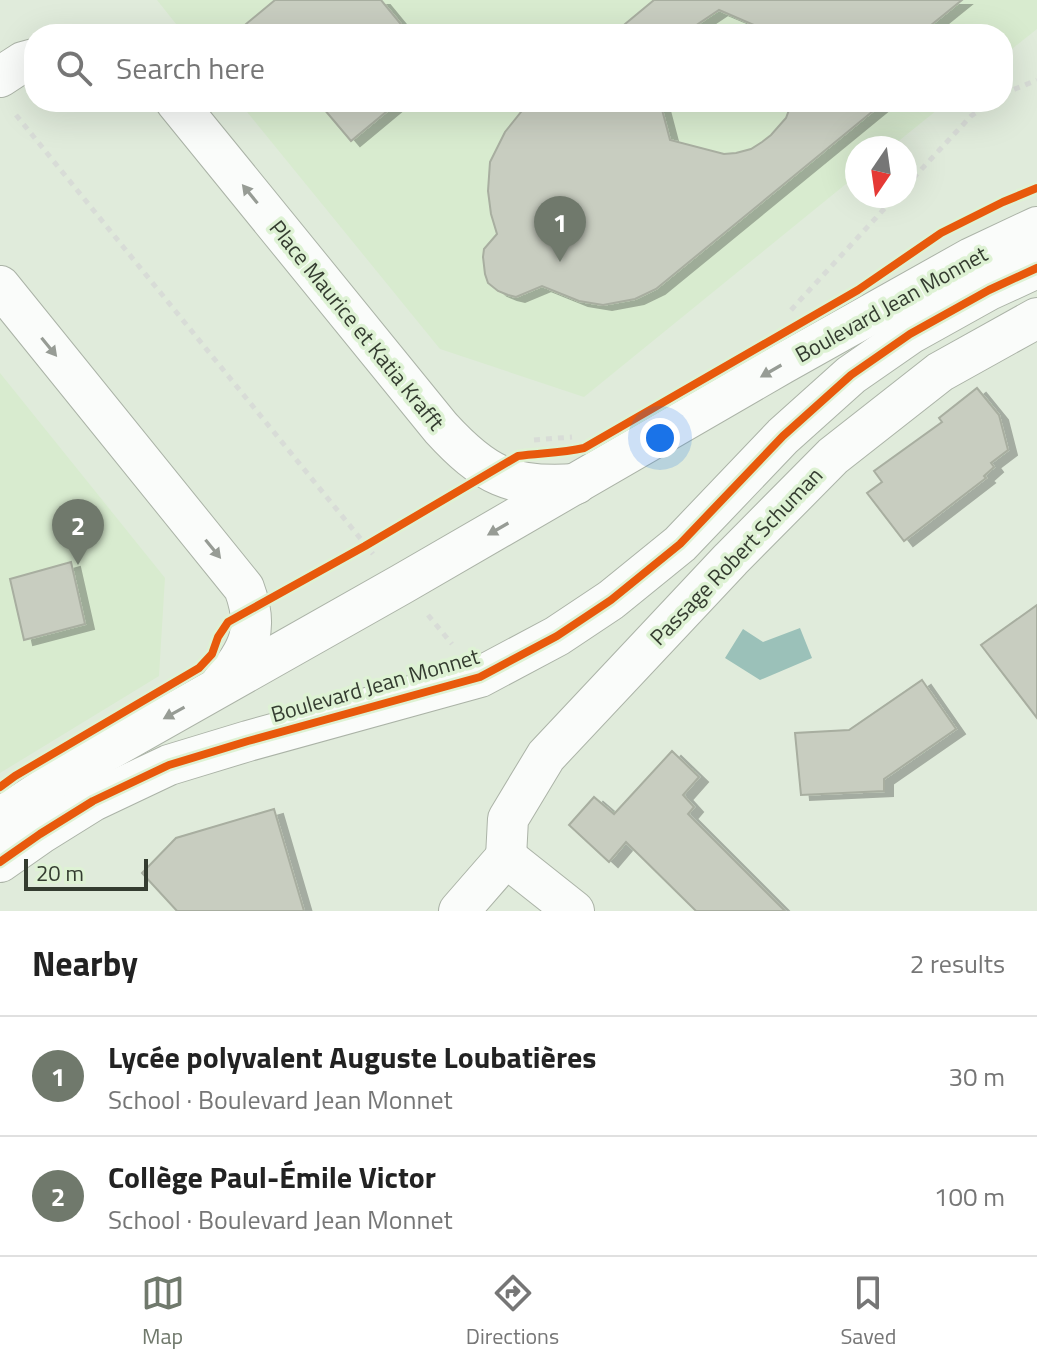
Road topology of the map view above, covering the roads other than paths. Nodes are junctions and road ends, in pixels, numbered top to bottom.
1 (24, 62) edge
2 (4, 92) edge
3 (184, 112) edge
4 (1037, 227) edge
5 (1037, 268) edge
6 (0, 286) edge
7 (1037, 318) edge
8 (576, 484) junction
9 (215, 690) junction
10 (0, 818) edge
11 (506, 857) junction
12 (0, 862) edge
13 (459, 911) edge
14 (574, 911) edge

1 - 2 street
8 -> 3 street, Place Maurice et Katia Krafft
4 -> 8 street, Boulevard Jean Monnet
5 - 12 street, Boulevard Jean Monnet
6 -> 9 street
7 - 11 street, Passage Robert Schuman
8 -> 9 street, Boulevard Jean Monnet
9 -> 10 street, Boulevard Jean Monnet
11 - 13 street
11 - 14 street

